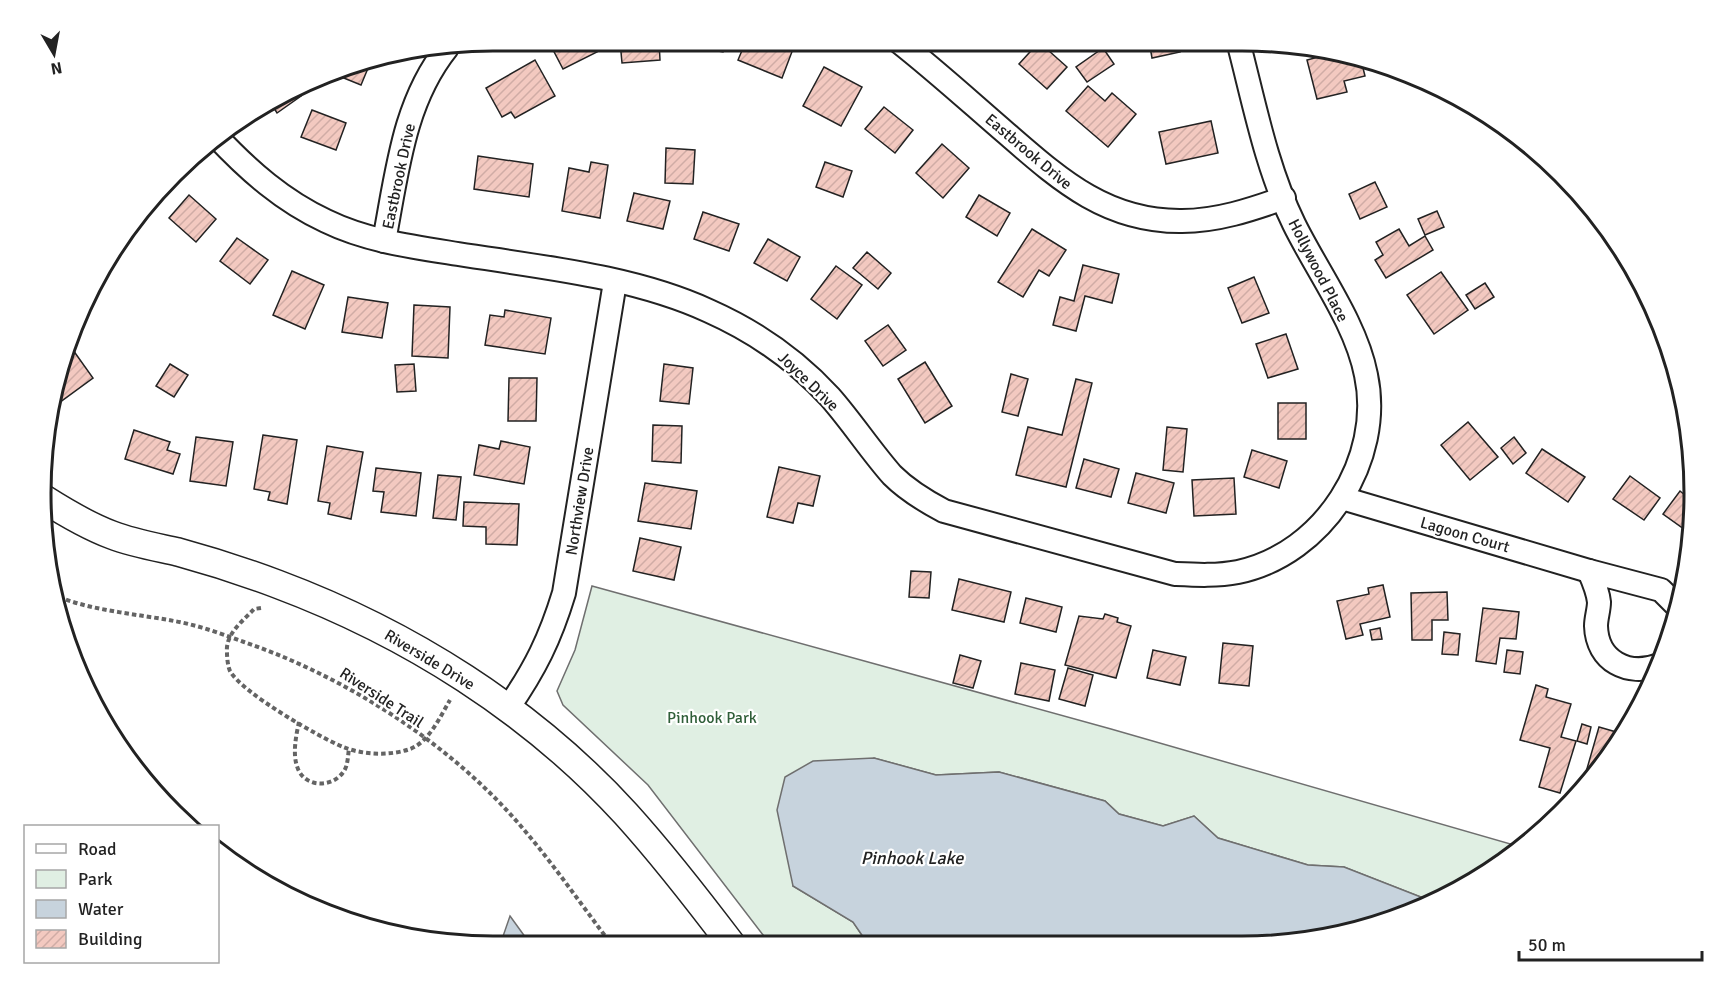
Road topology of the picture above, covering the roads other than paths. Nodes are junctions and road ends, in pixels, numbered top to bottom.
1 (910, 51) edge
2 (1241, 51) edge
3 (443, 54) edge
4 (223, 143) edge
5 (1284, 198) junction
6 (384, 241) junction
7 (615, 282) junction
8 (1342, 498) junction
9 (51, 503) edge
10 (1589, 571) junction
11 (1671, 600) edge
12 (1648, 668) edge
13 (508, 708) junction
14 (725, 936) edge

1 - 5 street, Eastbrook Drive
2 - 5 street, Hollywood Place
3 - 6 street, Eastbrook Drive
4 - 6 street, Joyce Drive
5 - 8 street, Hollywood Place
6 - 7 street, Joyce Drive
7 - 8 street, Joyce Drive
7 - 13 street, Northview Drive
8 - 10 street, Lagoon Court
9 - 13 street, Riverside Drive
10 - 11 street, Lagoon Court
10 - 12 street
13 - 14 street, Riverside Drive

